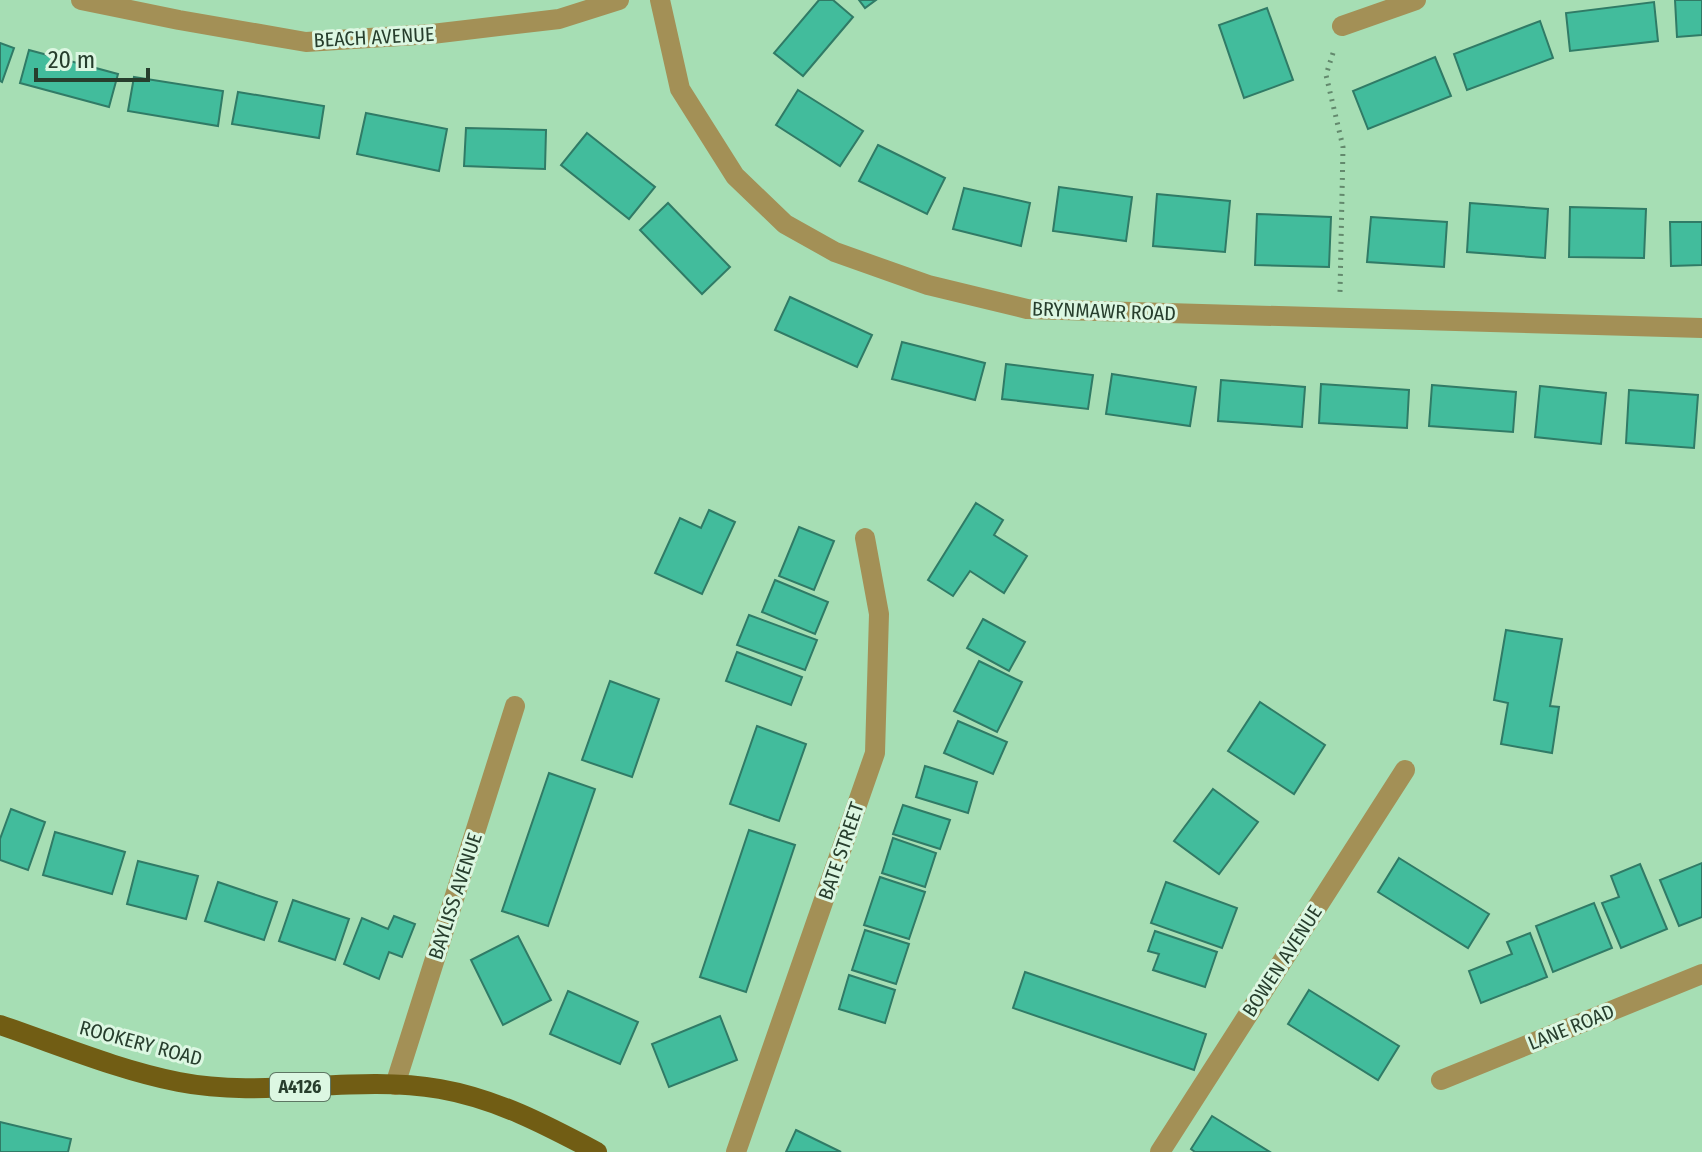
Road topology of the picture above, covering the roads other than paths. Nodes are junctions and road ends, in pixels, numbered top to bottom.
1 (81, 0) edge
2 (619, 0) edge
3 (660, 0) edge
4 (1416, 0) edge
5 (1342, 26) road end
6 (1702, 328) edge
7 (865, 538) dead end
8 (515, 706) dead end
9 (1405, 770) dead end
10 (1702, 974) edge
11 (0, 1025) edge
12 (1441, 1080) dead end
13 (395, 1085) junction
14 (597, 1152) edge
15 (736, 1152) edge
16 (1160, 1152) edge

1 - 2 street, BEACH AVENUE
3 - 6 street, BRYNMAWR ROAD
4 - 5 street
7 - 15 street, BATE STREET
8 - 13 street, BAYLISS AVENUE
9 - 16 street, BOWEN AVENUE
10 - 12 street, LANE ROAD
11 - 13 main road, ROOKERY ROAD / A4126
13 - 14 main road, ROOKERY ROAD / A4126

